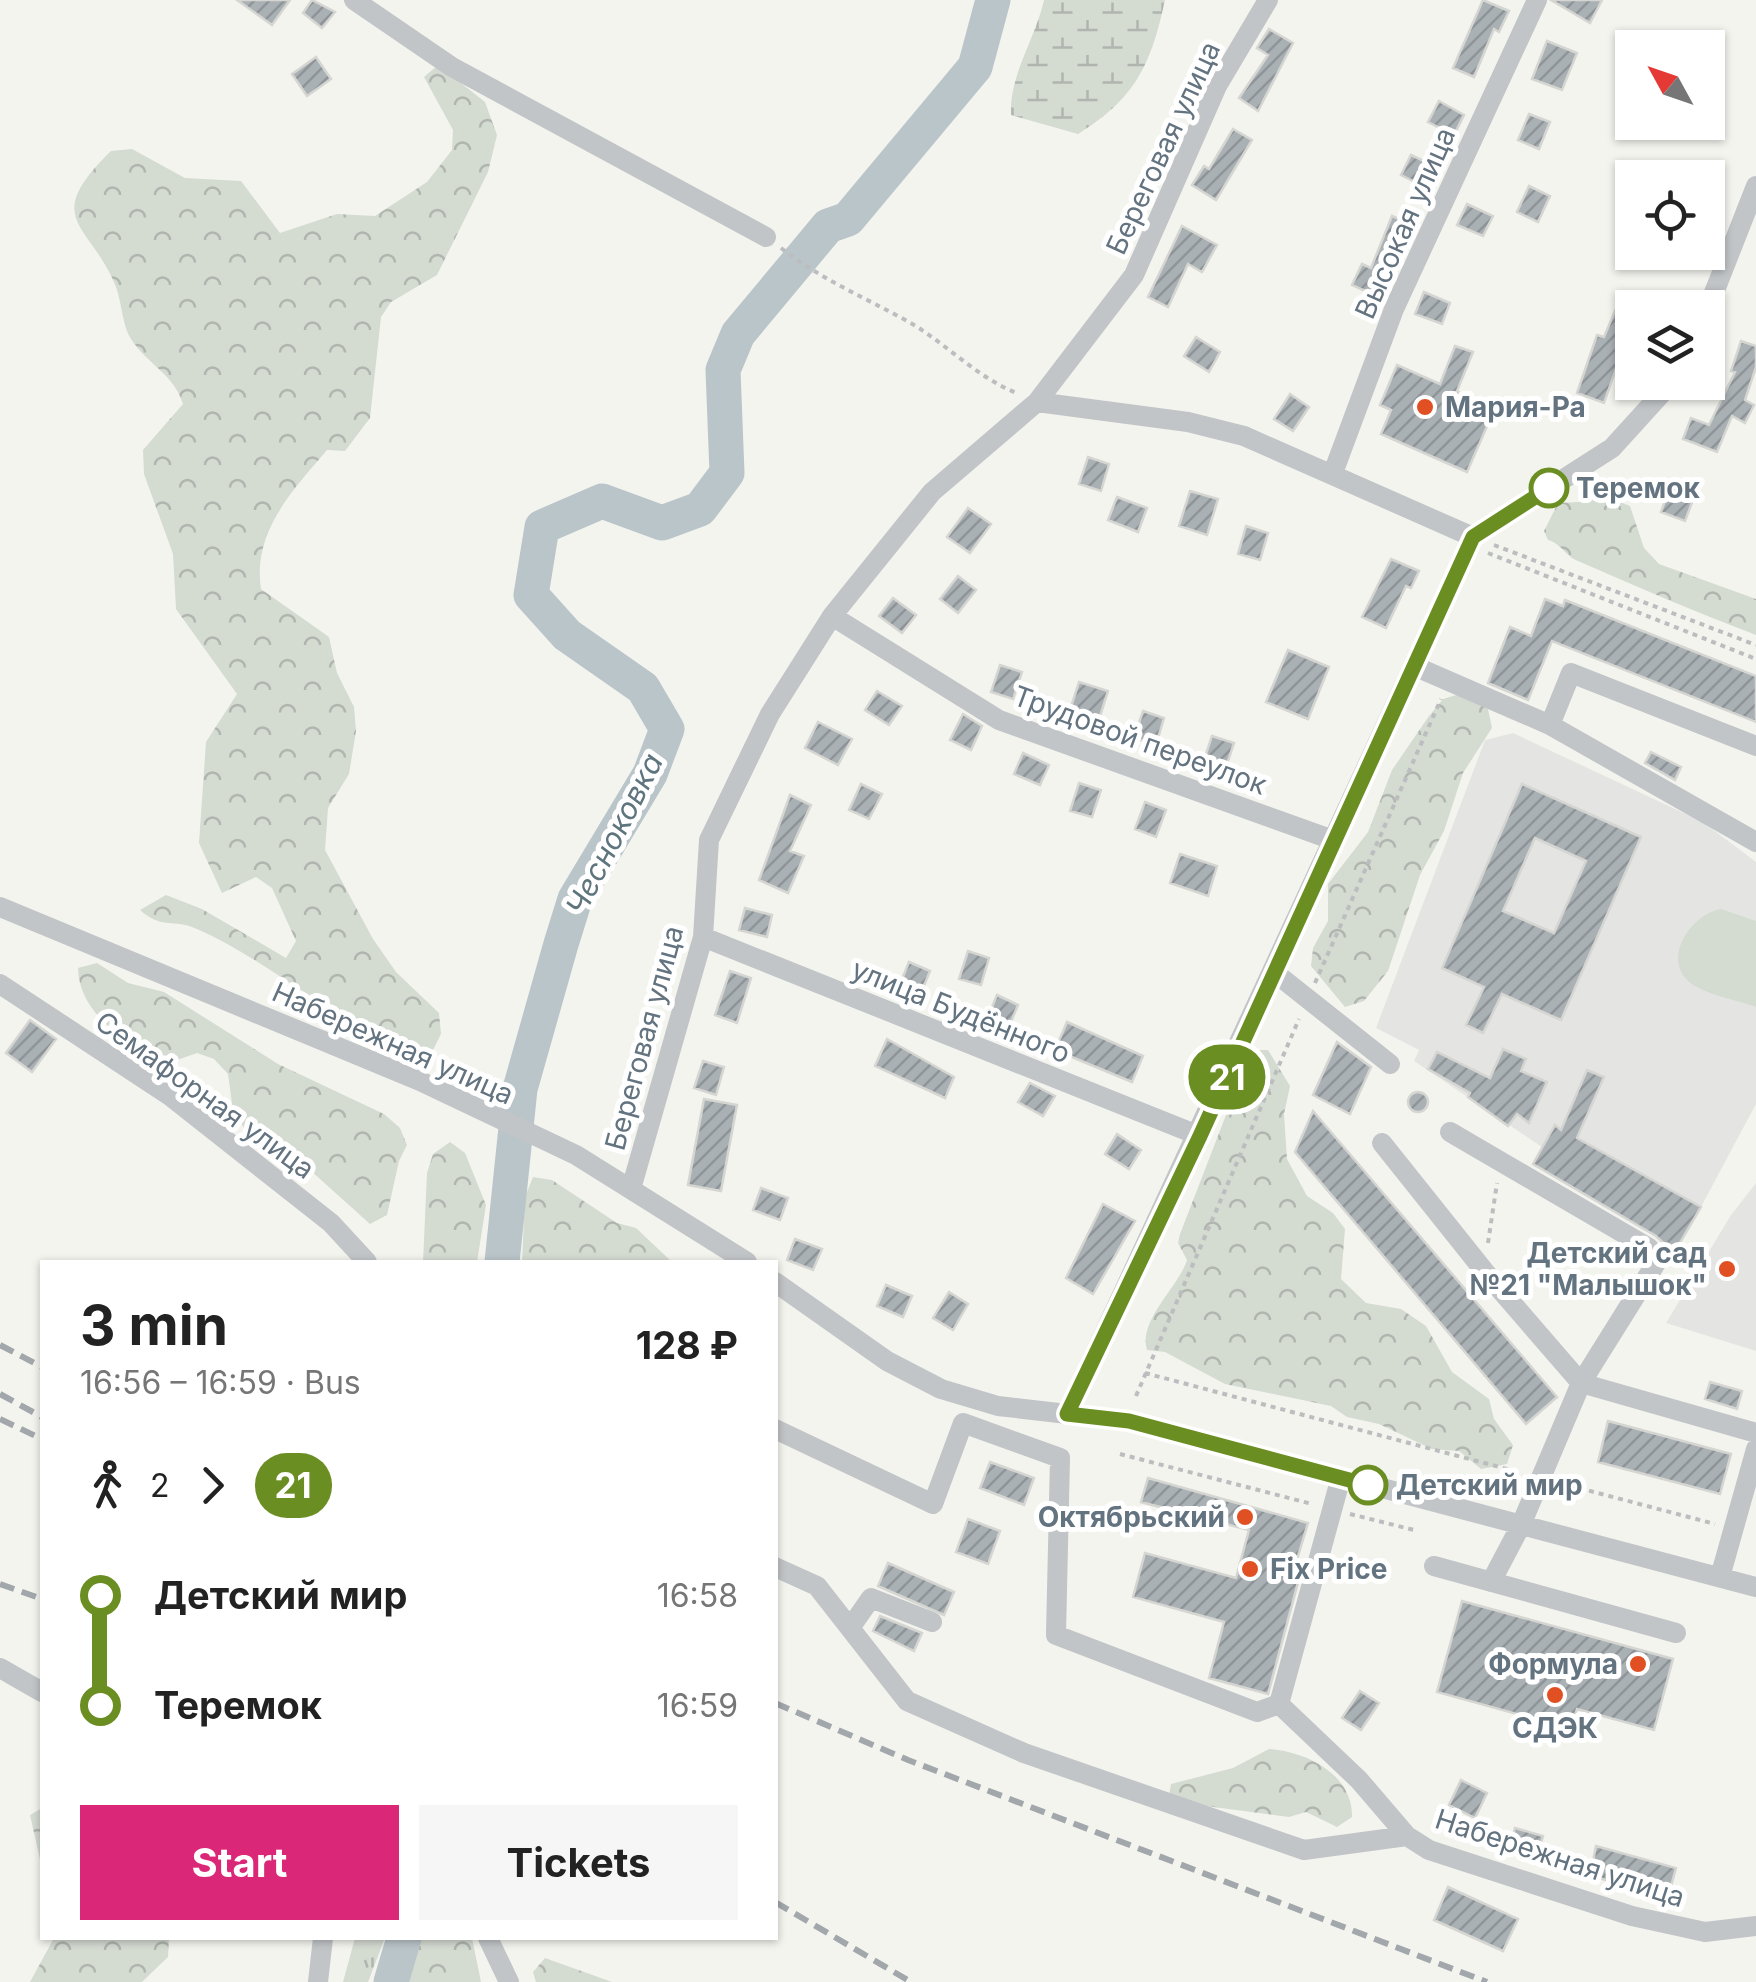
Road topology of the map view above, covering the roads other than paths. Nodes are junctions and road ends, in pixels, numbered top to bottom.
1 (354, 0) edge
2 (1268, 0) edge
3 (1537, 0) edge
4 (1756, 186) edge
5 (766, 236) road end
6 (1715, 290) edge
7 (1656, 400) edge
8 (1037, 402) junction
9 (1333, 472) junction
10 (1471, 541) junction
11 (832, 616) junction
12 (1414, 666) junction
13 (1550, 725) junction
14 (1756, 746) edge
15 (1333, 840) junction
16 (1756, 842) edge
17 (0, 907) edge
18 (703, 937) junction
19 (1274, 972) junction
20 (0, 984) edge
21 (1390, 1064) dead end
22 (1450, 1132) dead end
23 (1200, 1136) junction
24 (1382, 1143) dead end
25 (631, 1188) junction
26 (365, 1260) edge
27 (744, 1260) edge
28 (778, 1284) edge
29 (1581, 1383) junction
30 (1067, 1414) junction
31 (778, 1430) edge
32 (1756, 1433) edge
33 (1756, 1449) edge
34 (1340, 1477) junction
35 (1521, 1525) junction
36 (1434, 1566) dead end
37 (778, 1568) edge
38 (1720, 1577) junction
39 (1491, 1582) junction
40 (1756, 1587) edge
41 (932, 1622) dead end
42 (850, 1628) junction
43 (1676, 1633) dead end
44 (0, 1668) edge
45 (40, 1691) edge
46 (1279, 1704) junction
47 (1407, 1836) junction
48 (1756, 1926) edge
49 (323, 1940) edge
50 (489, 1940) edge
51 (318, 1982) edge
52 (508, 1982) edge

1 - 5 street
2 - 8 street, Береговая улица
3 - 9 street, Высокая улица
4 - 6 street
7 - 10 street
8 - 9 street
8 - 11 street, Береговая улица
9 - 10 street
10 - 12 street
11 - 15 street, Трудовой переулок
11 - 18 street, Береговая улица
12 - 13 street
12 - 15 street
13 - 14 street
13 - 16 street
15 - 19 street
17 - 25 street, Набережная улица
18 - 23 street, улица Будённого
18 - 25 street, Береговая улица
19 - 21 street
19 - 23 street
20 - 26 street, Семафорная улица
22 - 29 street
23 - 30 street
24 - 29 street
25 - 27 street, Набережная улица
28 - 30 street
29 - 32 street
29 - 35 street
30 - 34 street
31 - 46 street
33 - 38 street
34 - 35 street
34 - 46 street
35 - 38 street
35 - 39 street
36 - 39 street
37 - 42 street
38 - 40 street
39 - 43 street
41 - 42 street
42 - 47 street
44 - 45 street
46 - 47 street, Набережная улица
47 - 48 street, Набережная улица
49 - 51 street
50 - 52 street

